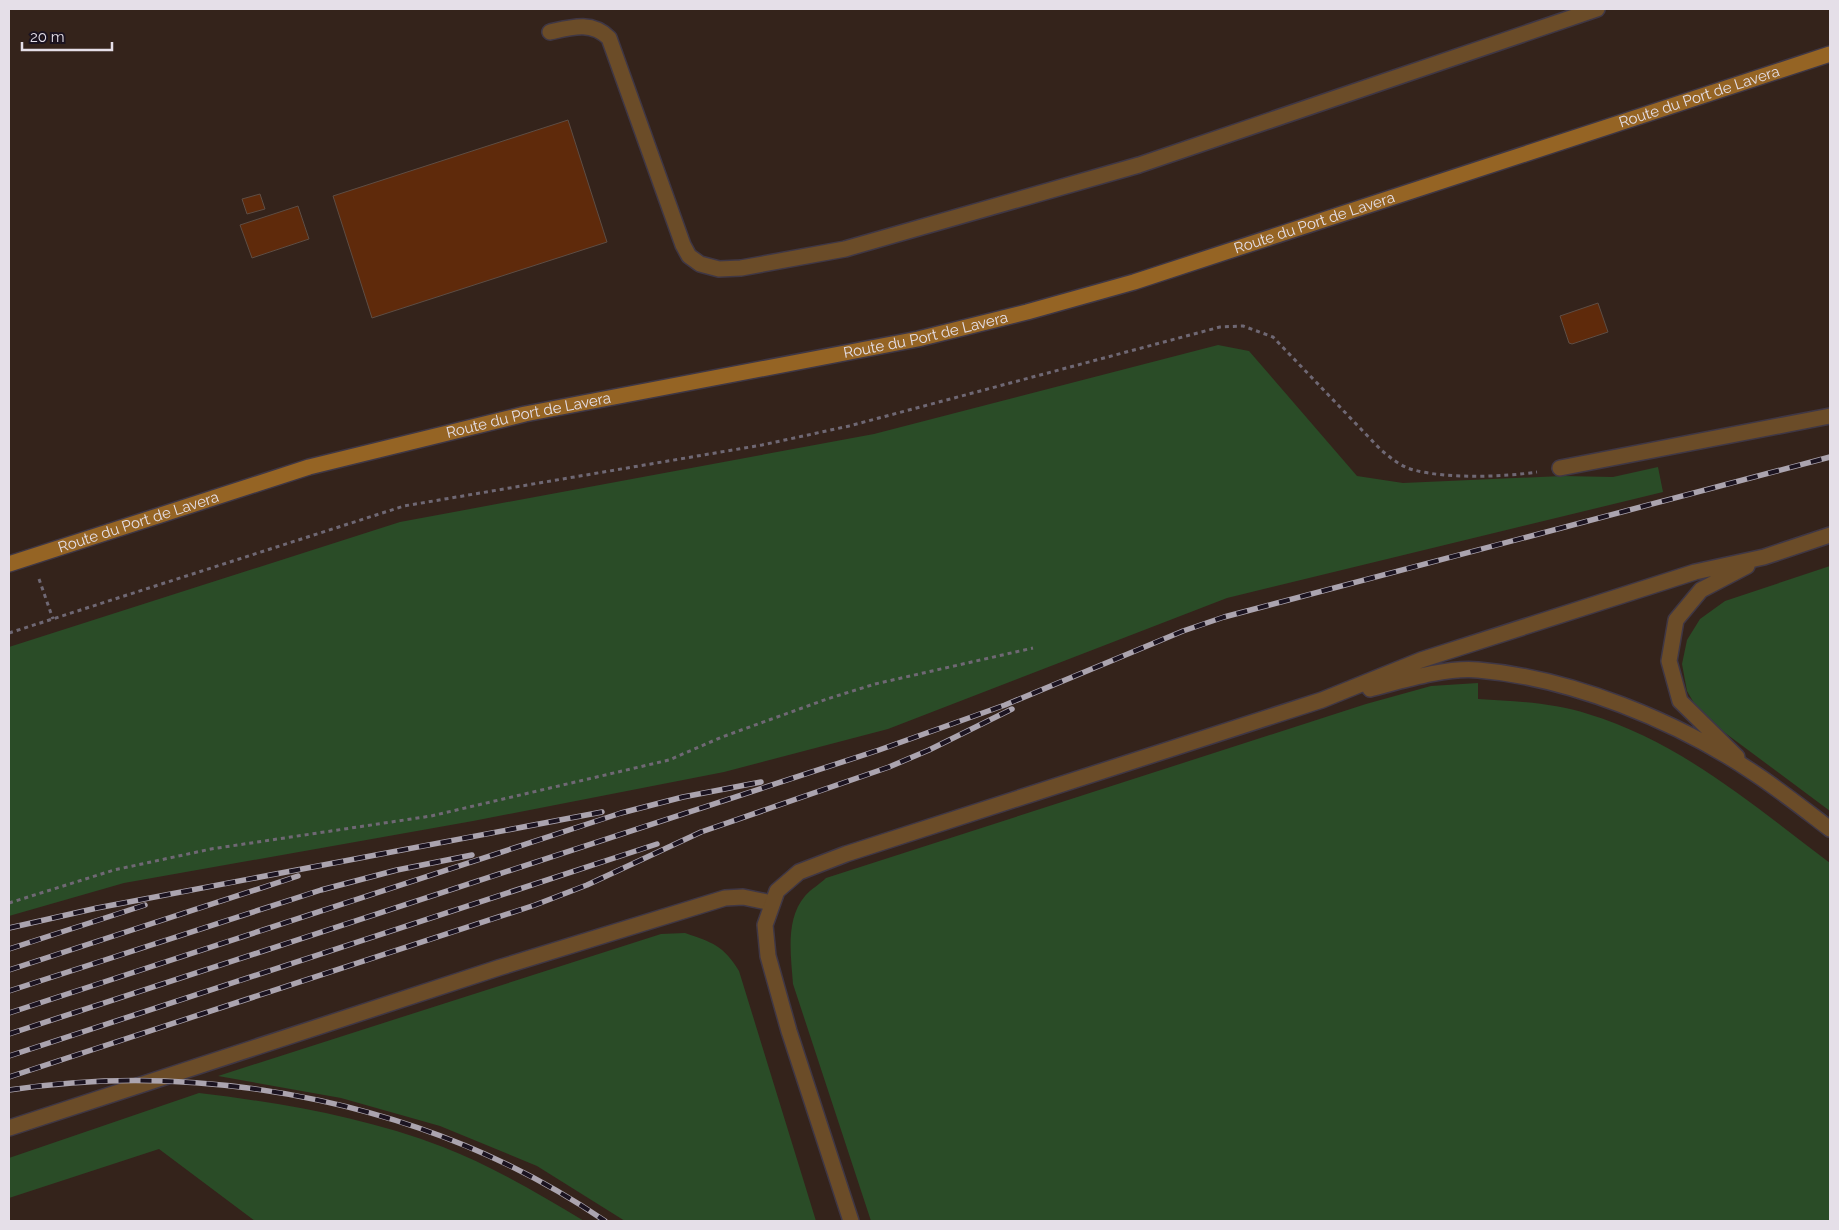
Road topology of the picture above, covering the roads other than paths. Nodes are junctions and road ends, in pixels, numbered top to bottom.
1 (1597, 9) edge
2 (550, 32) dead end
3 (1830, 54) edge
4 (1830, 416) edge
5 (1560, 468) road end
6 (1830, 535) edge
7 (1764, 557) junction
8 (9, 564) edge
9 (1322, 700) junction
10 (1753, 772) junction
11 (1830, 829) edge
12 (772, 903) junction
13 (9, 1128) edge
14 (851, 1221) edge

1 - 2 street
3 - 8 street, Route du Port de Lavera
4 - 5 street
6 - 7 street
7 - 9 street
7 - 10 street
9 - 10 street
9 - 12 street
10 - 11 street
12 - 13 street
12 - 14 street

